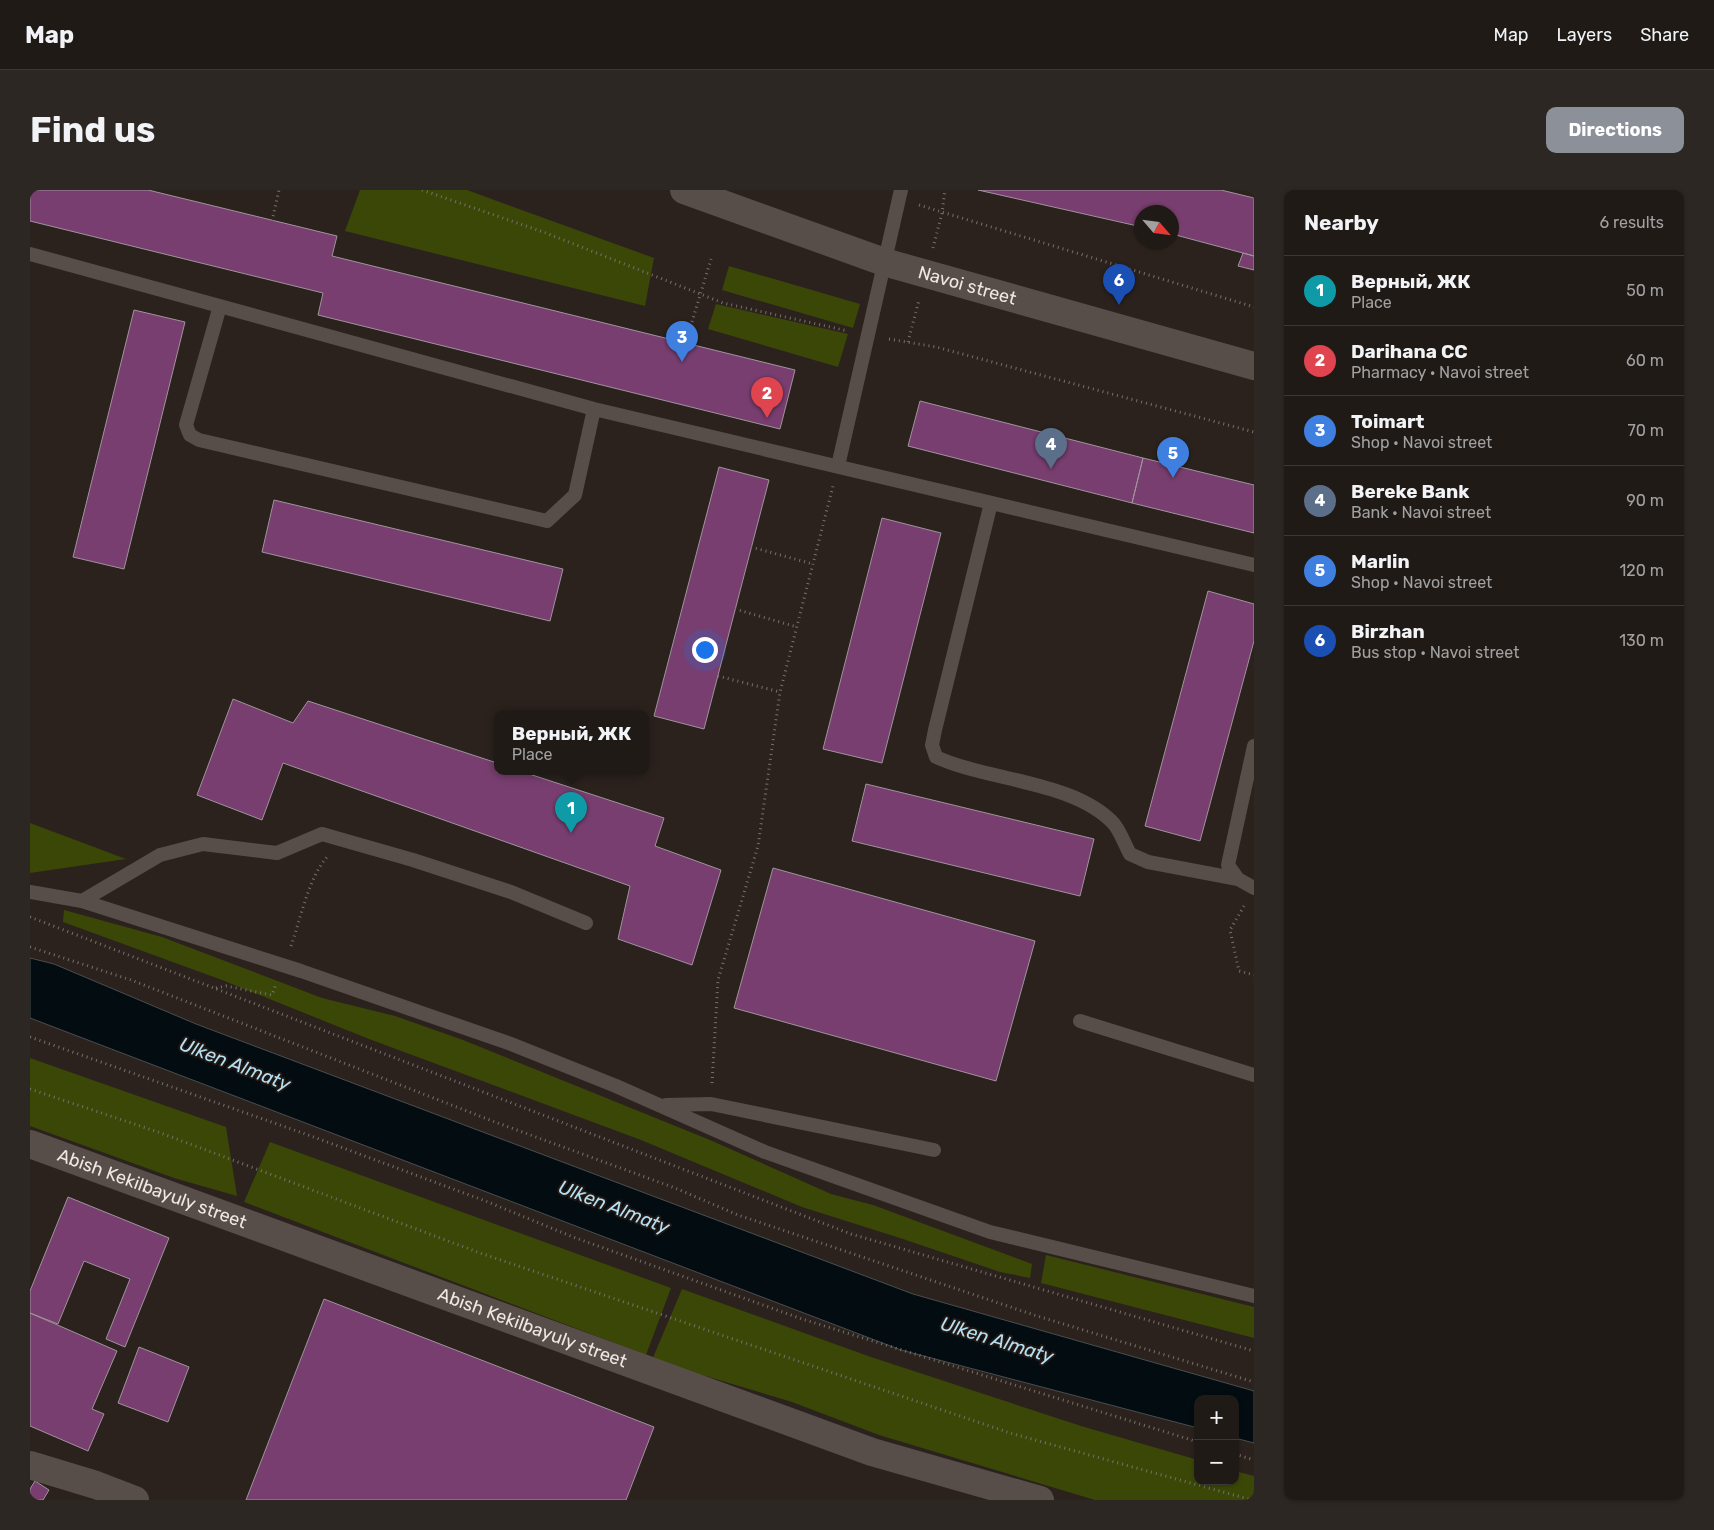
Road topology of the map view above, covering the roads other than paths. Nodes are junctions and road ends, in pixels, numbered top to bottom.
1 (684, 190) edge
2 (900, 194) edge
3 (30, 254) edge
4 (884, 262) junction
5 (220, 306) junction
6 (1254, 366) edge
7 (594, 409) junction
8 (838, 466) junction
9 (991, 503) junction
10 (1254, 565) edge
11 (1254, 746) edge
12 (1238, 879) junction
13 (1254, 888) edge
14 (30, 892) edge
15 (82, 901) junction
16 (586, 923) dead end
17 (1080, 1021) dead end
18 (1254, 1075) edge
19 (660, 1105) junction
20 (30, 1144) edge
21 (934, 1150) dead end
22 (1254, 1296) edge
23 (30, 1465) edge
24 (89, 1492) edge
25 (135, 1500) edge
26 (1040, 1500) edge

1 - 4 street, Navoi street
2 - 4 lane
3 - 5 lane
4 - 6 street, Navoi street
4 - 8 lane
5 - 7 lane
5 - 7 lane
7 - 8 lane
8 - 9 lane
9 - 10 lane
9 - 12 lane
11 - 12 lane
12 - 13 lane
14 - 15 lane
15 - 16 lane
15 - 19 lane
17 - 18 lane
19 - 21 lane
19 - 22 lane
20 - 26 street, Abish Kekilbayuly street
23 - 24 street
24 - 25 street

